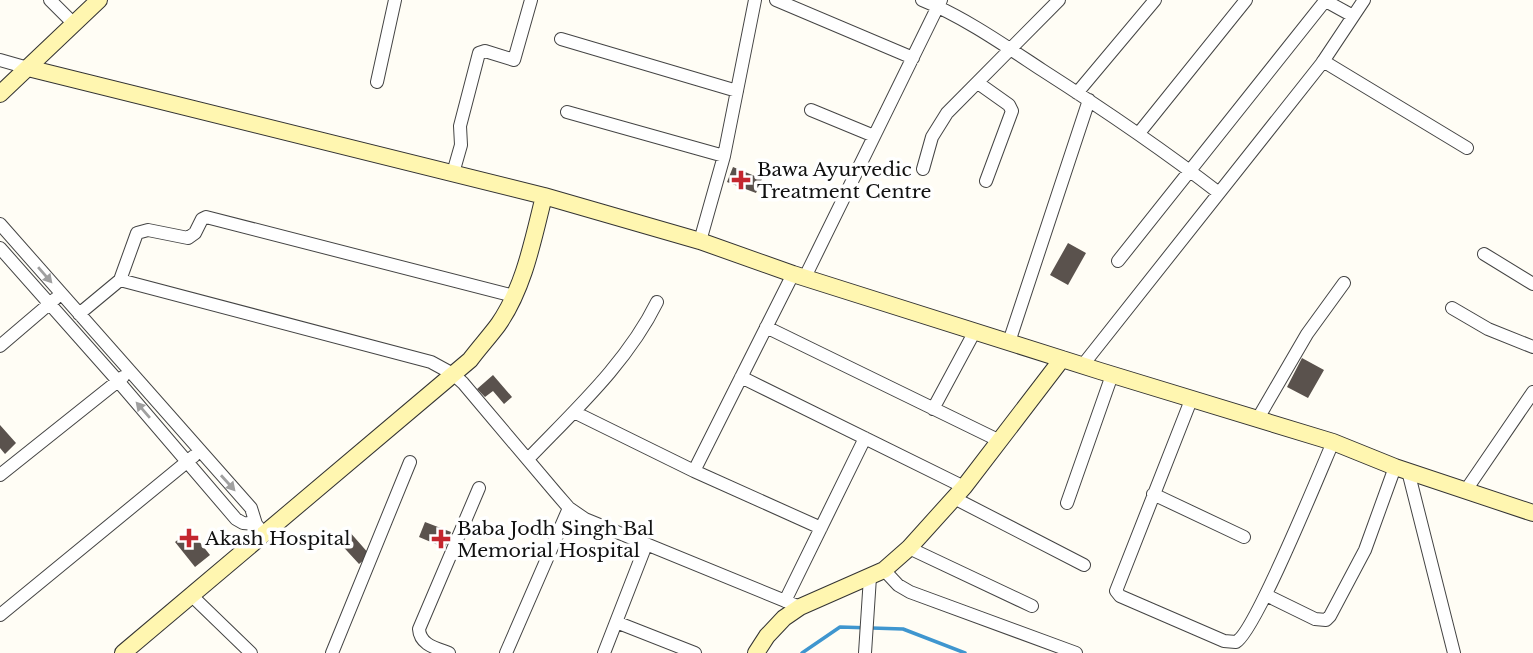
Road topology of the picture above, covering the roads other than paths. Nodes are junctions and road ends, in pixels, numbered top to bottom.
1 (50, 0) edge
2 (99, 0) edge
3 (395, 0) edge
4 (531, 0) edge
5 (755, 0) edge
6 (776, 0) edge
7 (922, 0) edge
8 (1059, 0) edge
9 (1155, 0) edge
10 (1246, 0) edge
11 (1324, 0) edge
12 (1364, 0) edge
13 (940, 3) edge
14 (1353, 16) junction
15 (74, 24) junction
16 (561, 39) dead end
17 (1012, 50) junction
18 (913, 58) junction
19 (0, 60) edge
20 (1323, 61) junction
21 (28, 68) junction
22 (377, 82) dead end
23 (978, 83) junction
24 (737, 91) junction
25 (1077, 93) junction
26 (0, 94) edge
27 (1089, 100) junction
28 (811, 110) dead end
29 (566, 112) dead end
30 (1139, 133) junction
31 (874, 136) junction
32 (1467, 148) dead end
33 (724, 156) junction
34 (923, 169) dead end
35 (1191, 171) junction
36 (453, 173) junction
37 (986, 181) dead end
38 (1219, 193) junction
39 (544, 196) junction
40 (0, 224) edge
41 (699, 241) junction
42 (0, 248) edge
43 (1484, 254) dead end
44 (1118, 261) dead end
45 (799, 276) junction
46 (120, 281) junction
47 (1344, 283) dead end
48 (1533, 284) edge
49 (61, 294) junction
50 (514, 296) junction
51 (657, 302) dead end
52 (50, 303) junction
53 (1452, 308) dead end
54 (79, 314) junction
55 (766, 327) junction
56 (975, 331) junction
57 (1009, 342) junction
58 (0, 346) edge
59 (1533, 347) edge
60 (1062, 359) junction
61 (1082, 366) junction
62 (129, 371) junction
63 (453, 374) junction
64 (1112, 375) junction
65 (741, 377) junction
66 (118, 381) junction
67 (1533, 392) edge
68 (1191, 400) junction
69 (933, 409) junction
70 (574, 412) junction
71 (1257, 420) junction
72 (865, 438) junction
73 (1000, 442) junction
74 (1333, 442) junction
75 (200, 452) junction
76 (528, 459) junction
77 (187, 461) junction
78 (410, 462) dead end
79 (1401, 469) junction
80 (694, 471) junction
81 (0, 475) edge
82 (479, 488) dead end
83 (1466, 490) junction
84 (959, 492) junction
85 (1153, 494) junction
86 (1067, 503) dead end
87 (569, 508) junction
88 (1533, 513) edge
89 (821, 528) junction
90 (260, 529) junction
91 (1244, 537) dead end
92 (646, 545) junction
93 (909, 548) junction
94 (1084, 565) dead end
95 (877, 573) junction
96 (191, 595) junction
97 (1266, 595) junction
98 (793, 604) junction
99 (1032, 606) dead end
100 (0, 615) edge
101 (616, 622) junction
102 (865, 650) edge
103 (123, 653) edge
104 (251, 653) edge
105 (332, 653) edge
106 (449, 653) edge
107 (506, 653) edge
108 (604, 653) edge
109 (695, 653) edge
110 (756, 653) edge
111 (1076, 653) edge
112 (1454, 653) edge

1 - 15 street
2 - 15 main road
3 - 22 street
4 - 36 street
5 - 24 street
6 - 18 street
7 - 13 street
8 - 17 street
9 - 25 street
10 - 30 street
11 - 14 street
11 - 35 street
12 - 14 street
13 - 17 street
13 - 18 street
14 - 20 street
15 - 21 main road
16 - 24 street
17 - 23 street
17 - 25 street
18 - 31 street
19 - 21 street
20 - 32 street
20 - 38 street
21 - 26 main road
21 - 36 main road
23 - 34 street
23 - 37 street
24 - 33 street
25 - 27 street
27 - 30 street
27 - 57 street
28 - 31 street
29 - 33 street
30 - 35 street
31 - 45 street
33 - 41 street
35 - 38 street
35 - 44 street
36 - 39 main road
38 - 61 street
39 - 41 main road
39 - 50 main road
40 -> 49 street
41 - 45 main road
42 - 52 street
43 - 48 street
45 - 55 street
45 - 56 main road
46 - 50 street
46 - 54 street
46 - 63 street
47 - 71 street
49 - 52 street
49 - 54 street
50 - 63 main road
51 - 70 street
52 - 58 street
52 - 66 street
53 - 59 street
54 - 62 street
55 - 65 street
55 - 69 street
56 - 57 main road
56 - 69 street
57 - 60 main road
60 - 61 main road
60 - 73 main road
61 - 64 main road
62 - 66 street
62 - 75 street
63 - 76 street
63 - 90 main road
64 - 68 main road
64 - 86 street
65 - 72 street
65 - 80 street
77 -> 66 street
66 - 81 street
67 - 83 street
68 - 71 main road
68 - 85 street
69 - 73 street
70 - 76 street
70 - 80 street
71 - 74 main road
72 - 84 street
72 - 89 street
73 - 84 main road
74 - 79 main road
74 - 97 street
75 - 77 street
75 -> 90 street
76 - 87 street
77 - 90 street
77 - 100 street
78 - 105 street
79 - 83 main road
79 - 97 street
79 - 112 street
80 - 89 street
82 - 106 street
83 - 88 main road
84 - 93 main road
84 - 94 street
85 - 91 street
85 - 97 street
87 - 92 street
87 - 107 street
89 - 98 street
90 - 96 main road
92 - 98 street
92 - 101 street
93 - 95 main road
93 - 99 street
95 - 98 main road
95 - 102 street
95 - 111 street
96 - 103 main road
96 - 104 street
98 - 110 main road
101 - 108 street
101 - 109 street

